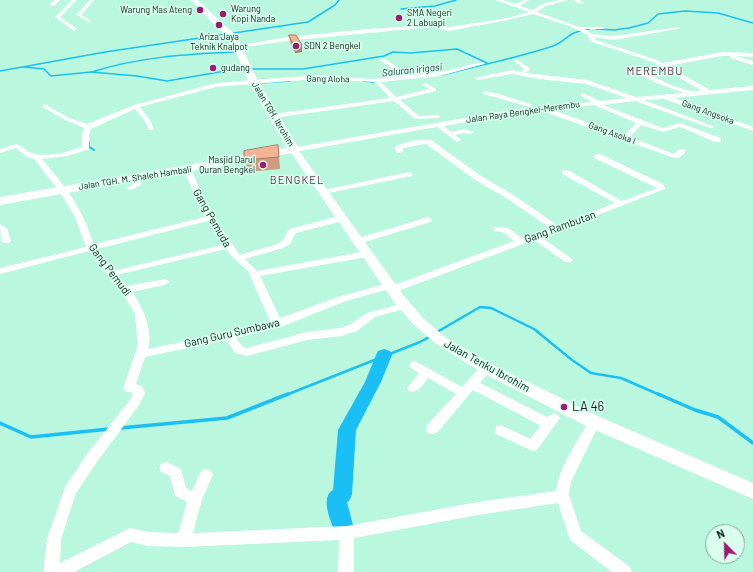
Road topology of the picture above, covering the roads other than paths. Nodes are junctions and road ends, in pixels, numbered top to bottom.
1 (58, 0) edge
2 (75, 0) edge
3 (92, 0) edge
4 (194, 0) edge
5 (200, 0) edge
6 (497, 0) edge
7 (528, 0) edge
8 (568, 0) edge
9 (575, 0) edge
10 (582, 3) dead end
11 (52, 5) dead end
12 (516, 6) junction
13 (534, 12) junction
14 (73, 14) dead end
15 (80, 14) junction
16 (66, 15) dead end
17 (59, 16) junction
18 (602, 28) dead end
19 (678, 28) dead end
20 (580, 29) junction
21 (230, 33) junction
22 (635, 34) junction
23 (580, 36) dead end
24 (591, 36) junction
25 (656, 36) dead end
26 (238, 46) junction
27 (722, 54) junction
28 (753, 55) edge
29 (383, 60) dead end
30 (517, 61) dead end
31 (482, 64) dead end
32 (753, 64) edge
33 (662, 65) junction
34 (634, 70) dead end
35 (522, 74) junction
36 (408, 77) junction
37 (477, 78) dead end
38 (376, 81) junction
39 (254, 83) junction
40 (426, 85) dead end
41 (753, 88) edge
42 (721, 91) junction
43 (511, 92) dead end
44 (708, 92) junction
45 (485, 93) dead end
46 (692, 93) junction
47 (677, 94) junction
48 (583, 95) dead end
49 (662, 96) junction
50 (735, 96) dead end
51 (633, 98) junction
52 (395, 99) junction
53 (596, 102) junction
54 (45, 106) dead end
55 (137, 107) junction
56 (535, 107) junction
57 (731, 114) junction
58 (274, 116) junction
59 (438, 116) dead end
60 (724, 118) junction
61 (751, 121) dead end
62 (640, 122) junction
63 (438, 124) junction
64 (88, 127) junction
65 (712, 127) dead end
66 (151, 129) dead end
67 (753, 129) edge
68 (470, 132) dead end
69 (450, 134) junction
70 (626, 138) junction
71 (457, 140) dead end
72 (718, 140) dead end
73 (294, 150) junction
74 (0, 151) edge
75 (400, 151) dead end
76 (682, 151) dead end
77 (597, 156) dead end
78 (37, 158) junction
79 (187, 169) junction
80 (565, 172) dead end
81 (409, 174) dead end
82 (63, 190) junction
83 (324, 192) junction
84 (0, 201) edge
85 (622, 204) junction
86 (210, 218) junction
87 (343, 218) junction
88 (428, 220) dead end
89 (0, 227) edge
90 (556, 228) junction
91 (497, 229) dead end
92 (534, 236) junction
93 (6, 241) dead end
94 (358, 241) junction
95 (521, 241) junction
96 (228, 246) junction
97 (91, 248) junction
98 (367, 254) junction
99 (239, 258) junction
100 (568, 260) dead end
101 (0, 271) edge
102 (111, 274) junction
103 (254, 274) junction
104 (165, 282) dead end
105 (390, 288) junction
106 (124, 290) junction
107 (404, 306) junction
108 (277, 324) junction
109 (229, 336) junction
110 (141, 354) junction
111 (415, 365) dead end
112 (486, 368) junction
113 (427, 372) junction
114 (413, 388) dead end
115 (468, 389) junction
116 (594, 422) junction
117 (432, 429) dead end
118 (501, 430) dead end
119 (166, 468) dead end
120 (206, 475) dead end
121 (753, 491) edge
122 (562, 495) junction
123 (196, 499) junction
124 (347, 533) junction
125 (184, 540) junction
126 (51, 572) edge
127 (57, 572) edge
128 (346, 572) edge
129 (624, 572) edge

1 - 11 street
2 - 17 street
3 - 15 street
4 - 21 highway
5 - 21 highway
6 - 12 street
7 - 12 street
8 - 13 street
9 - 10 street
12 - 13 street
13 - 20 street
13 - 26 street
14 - 15 street
15 - 17 street
16 - 17 street
18 - 20 street
19 - 22 street
20 - 24 street
21 - 26 highway, Jalan TGH. Ibrohim
22 - 24 street
22 - 25 street
23 - 24 street
24 - 33 street
26 - 39 highway, Jalan TGH. Ibrohim
27 - 28 street
27 - 32 street
27 - 33 street
29 - 36 street
30 - 35 street
31 - 36 street, Gang Aloha
33 - 44 street
34 - 46 street
35 - 37 street
35 - 51 street
36 - 38 street, Gang Aloha
38 - 39 street, Gang Aloha
38 - 52 street
39 - 55 street, Gang Aloha
39 - 58 highway, Jalan TGH. Ibrohim
40 - 52 street
41 - 42 street, Jalan Raya Bengkel-Merembu
42 - 44 street, Jalan Raya Bengkel-Merembu
42 - 50 street
43 - 56 street
44 - 46 street, Jalan Raya Bengkel-Merembu
45 - 56 street, Gang Asoka I
46 - 47 street, Jalan Raya Bengkel-Merembu
47 - 49 street, Jalan Raya Bengkel-Merembu
47 - 57 street
48 - 53 street
49 - 51 street, Jalan Raya Bengkel-Merembu
49 - 60 street, Gang Angsoka
51 - 53 street, Jalan Raya Bengkel-Merembu
51 - 65 street
52 - 58 street
52 - 59 street
53 - 56 street, Jalan Raya Bengkel-Merembu
53 - 62 street
54 - 64 street
55 - 64 street, Gang Aloha
55 - 66 street
56 - 63 street, Jalan Raya Bengkel-Merembu
56 - 70 street, Gang Asoka I
57 - 60 street
57 - 61 street
58 - 73 highway, Jalan TGH. Ibrohim
60 - 67 street, Gang Angsoka
62 - 70 street
62 - 72 street
63 - 69 street
63 - 73 street, Jalan Raya Bengkel-Merembu
64 - 78 street
68 - 69 street
69 - 71 street
70 - 76 street, Gang Asoka I
73 - 79 highway, Jalan TGH. M. Shaleh Hambali
73 - 83 main road, Jalan Tenku Ibrohim
74 - 78 street
75 - 90 street
77 - 85 street, Gang Rambutan
78 - 82 street, Gang Pemudi
79 - 82 highway, Jalan TGH. M. Shaleh Hambali
79 - 86 street, Gang Pemuda
80 - 85 street
81 - 83 street
82 - 84 highway, Jalan TGH. M. Shaleh Hambali
82 - 97 street, Gang Pemudi
83 - 87 main road, Jalan Tenku Ibrohim
85 - 90 street, Gang Rambutan
86 - 96 street, Gang Pemuda
86 - 97 street
87 - 94 main road, Jalan Tenku Ibrohim
87 - 99 street
88 - 94 street
89 - 93 street
90 - 92 street, Gang Rambutan
91 - 95 street
92 - 95 street, Gang Rambutan
92 - 100 street
94 - 98 main road, Jalan Tenku Ibrohim
95 - 105 street, Gang Rambutan
96 - 99 street, Gang Pemuda
96 - 102 street
97 - 101 street
97 - 102 street, Gang Pemudi
98 - 103 street
98 - 105 main road, Jalan Tenku Ibrohim
99 - 103 street, Gang Pemuda
102 - 106 street, Gang Pemudi
103 - 108 street, Gang Pemuda
104 - 106 street
105 - 107 main road, Jalan Tenku Ibrohim
105 - 108 street, Gang Guru Sumbawa
106 - 110 street, Gang Pemudi
107 - 109 street
107 - 112 main road, Jalan Tenku Ibrohim
108 - 109 street, Gang Guru Sumbawa
109 - 110 street, Gang Guru Sumbawa
110 - 126 street, Gang Pemudi
111 - 113 street
112 - 115 street
112 - 116 main road, Jalan Tenku Ibrohim
113 - 114 street
113 - 115 street
115 - 117 street
115 - 118 street
116 - 121 main road, Jalan Tenku Ibrohim
116 - 122 street
119 - 123 street
120 - 123 street
122 - 124 street
122 - 129 street
123 - 125 street
124 - 125 street
124 - 128 street
125 - 127 street

